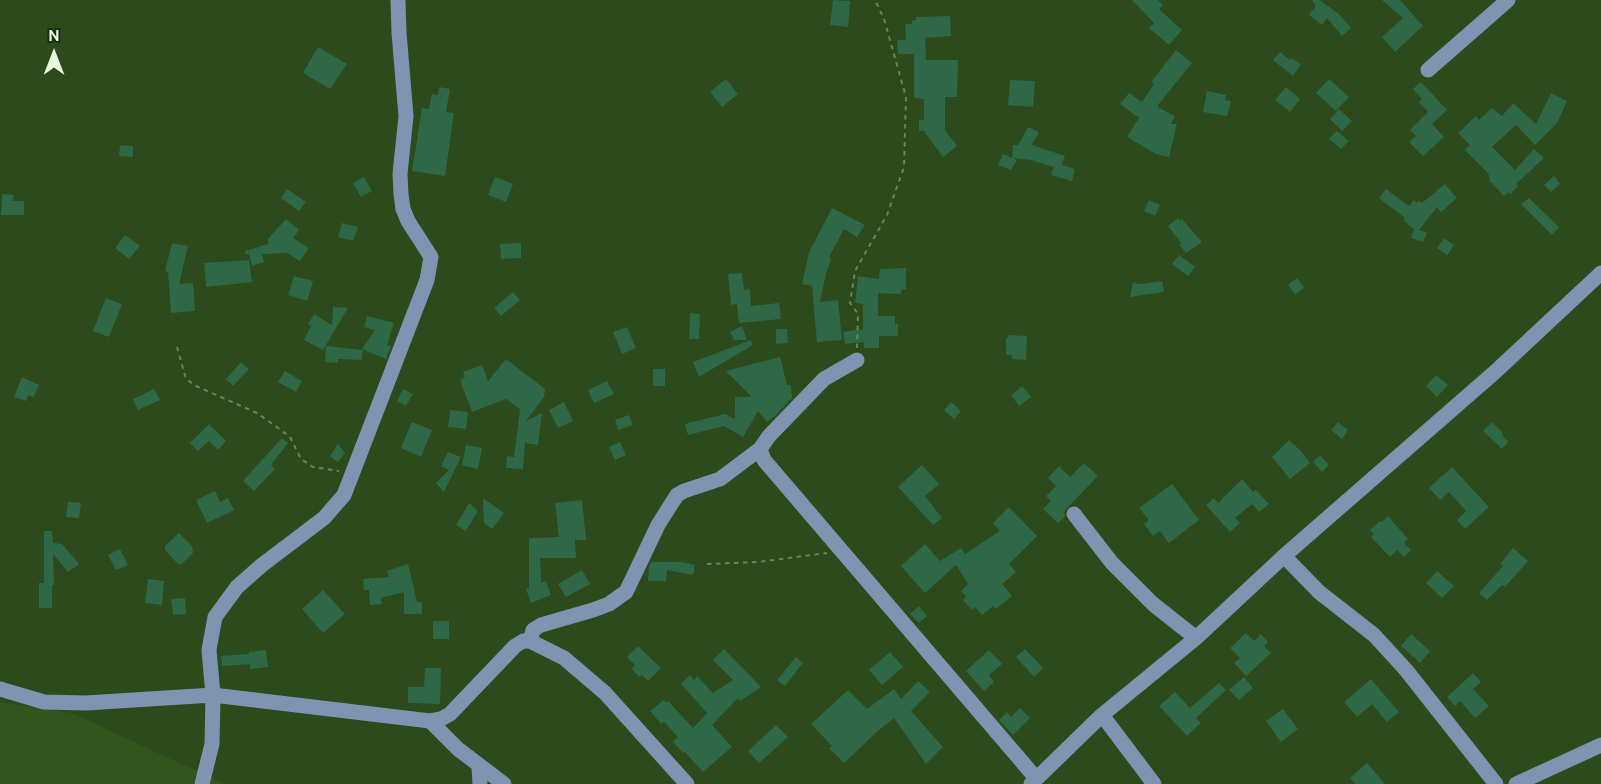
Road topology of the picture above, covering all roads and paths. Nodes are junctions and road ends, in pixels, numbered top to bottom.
1 (398, 0) edge
2 (875, 0) edge
3 (1508, 0) edge
4 (1428, 70) dead end
5 (1601, 273) edge
6 (177, 347) dead end
7 (857, 360) joint
8 (760, 449) junction
9 (354, 472) junction
10 (1074, 514) dead end
11 (844, 552) junction
12 (1284, 556) junction
13 (707, 564) dead end
14 (1196, 638) junction
15 (530, 641) junction
16 (0, 689) edge
17 (213, 695) junction
18 (1102, 715) junction
19 (430, 721) junction
20 (1601, 745) edge
21 (478, 766) junction
22 (1034, 781) edge
23 (202, 784) edge
24 (480, 784) edge
25 (504, 784) edge
26 (687, 784) edge
27 (1154, 784) edge
28 (1496, 784) edge
29 (1516, 784) edge

1 - 9 street
2 - 7 path
3 - 4 street
5 - 12 street
6 - 9 path
7 - 8 street
8 - 11 street
8 - 15 street
9 - 17 street
10 - 14 street
11 - 13 path
11 - 22 street
12 - 14 street
12 - 28 street
14 - 18 street
15 - 19 street
15 - 26 street
16 - 17 street
17 - 19 street
17 - 23 street
18 - 22 street
18 - 27 street
19 - 21 street
20 - 29 street
21 - 24 street
21 - 25 street

